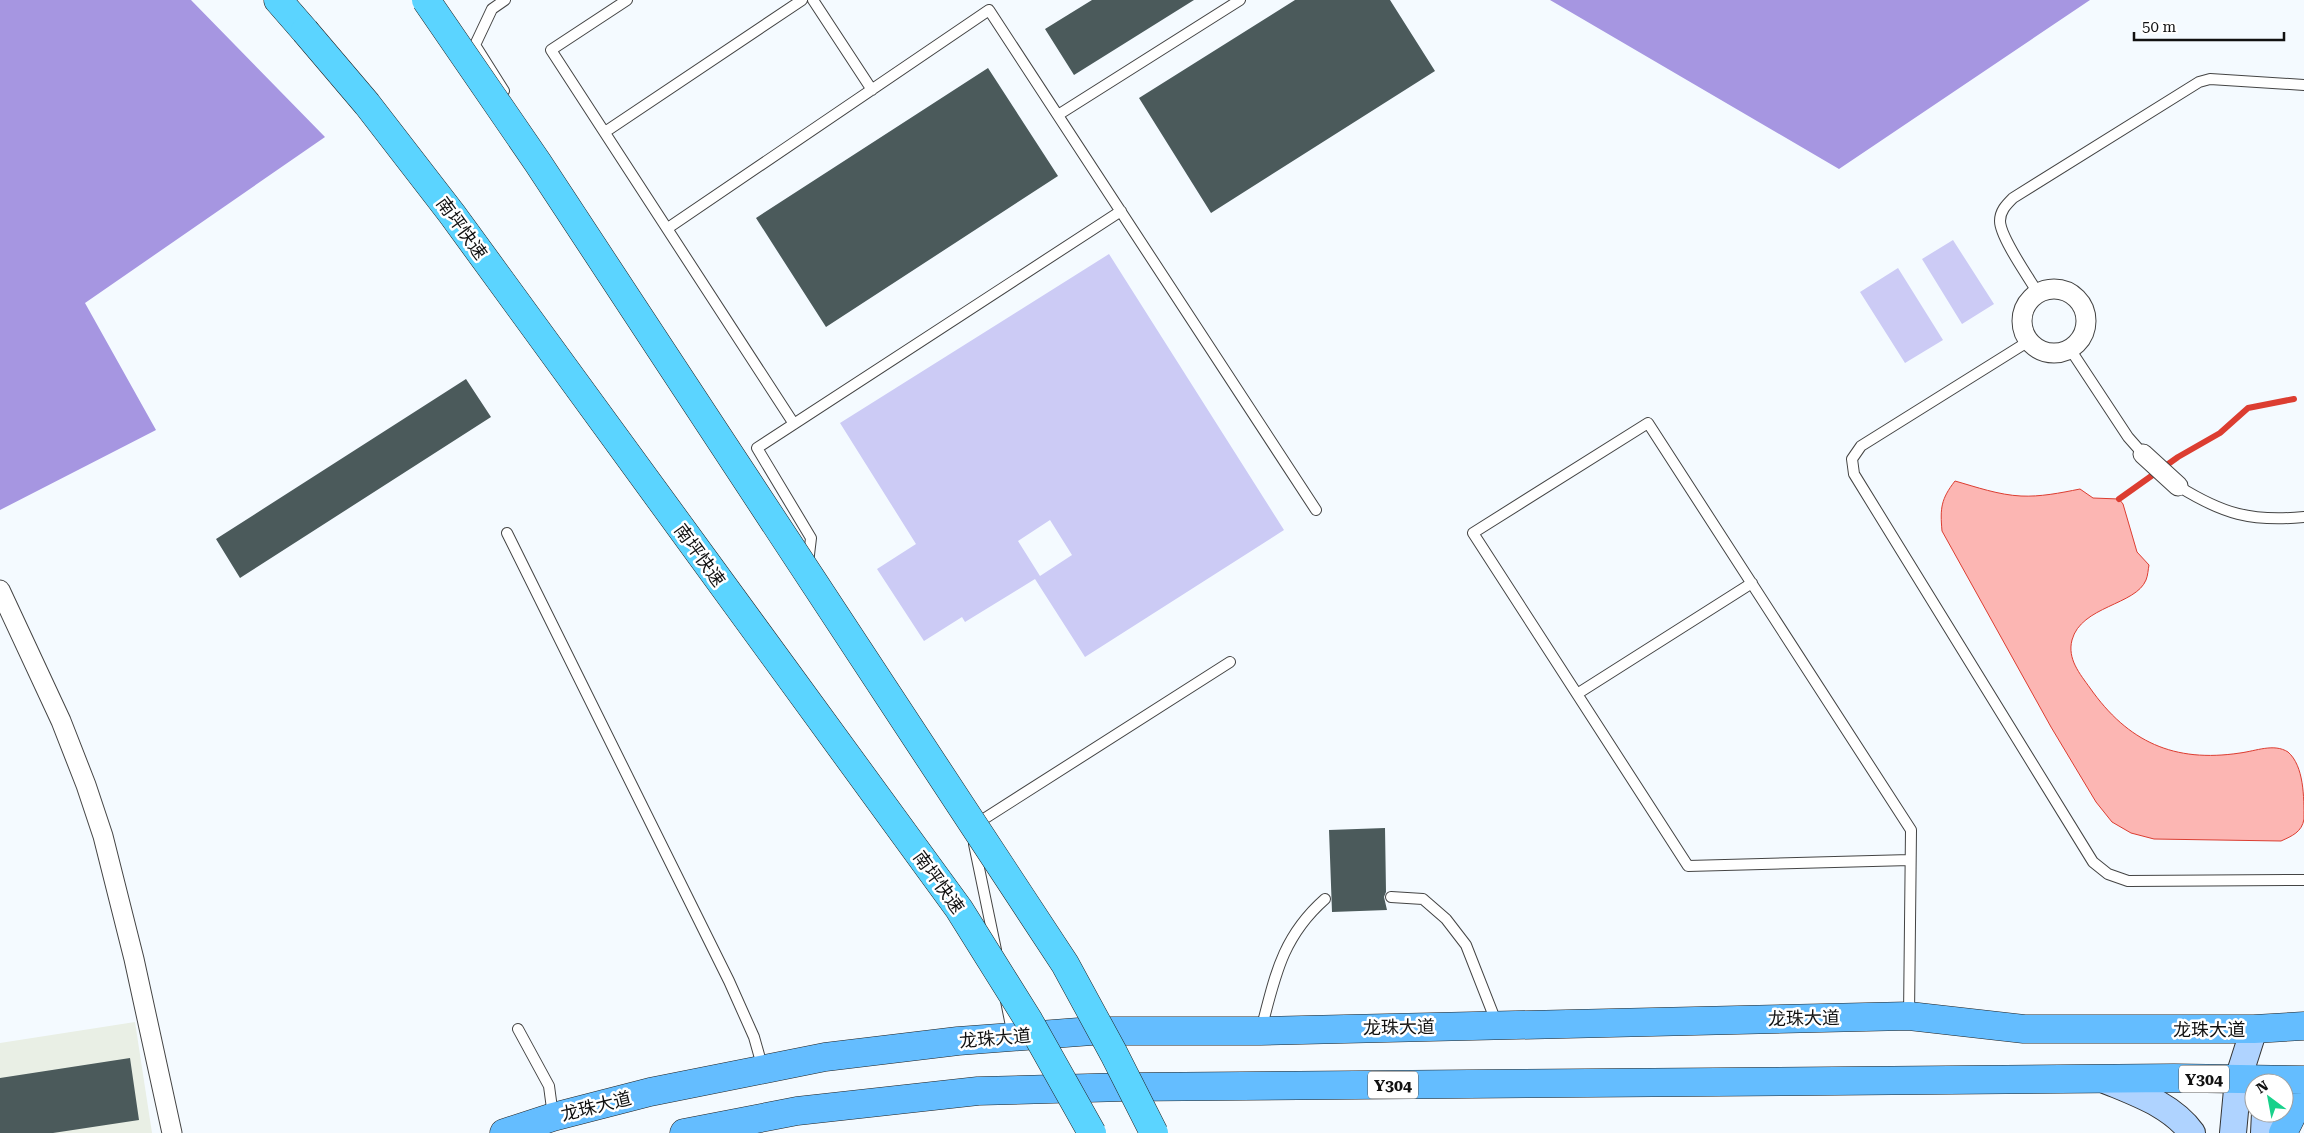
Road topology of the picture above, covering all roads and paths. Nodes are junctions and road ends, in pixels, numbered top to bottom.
1 (278, 0) edge
2 (426, 0) edge
3 (506, 0) edge
4 (627, 0) edge
5 (802, 0) edge
6 (813, 0) edge
7 (1240, 0) edge
8 (2304, 85) edge
9 (872, 90) junction
10 (512, 103) dead end
11 (1058, 115) junction
12 (605, 132) junction
13 (550, 162) dead end
14 (1121, 211) junction
15 (668, 228) junction
16 (2038, 294) junction
17 (2029, 341) junction
18 (2070, 349) junction
19 (794, 424) junction
20 (2143, 454) joint
21 (2178, 486) joint
22 (1316, 510) dead end
23 (2304, 517) edge
24 (507, 533) dead end
25 (808, 562) junction
26 (1752, 583) junction
27 (0, 590) edge
28 (1230, 662) dead end
29 (1578, 694) junction
30 (969, 829) junction
31 (1910, 860) junction
32 (2304, 880) edge
33 (1391, 897) dead end
34 (1325, 899) dead end
35 (1909, 1016) junction
36 (1497, 1025) junction
37 (2304, 1026) edge
38 (518, 1029) dead end
39 (2254, 1029) junction
40 (1260, 1031) junction
41 (1013, 1037) junction
42 (763, 1070) junction
43 (2265, 1073) edge
44 (2238, 1079) junction
45 (2244, 1079) edge
46 (2105, 1080) junction
47 (2304, 1101) edge
48 (553, 1117) junction
49 (172, 1133) edge
50 (504, 1133) edge
51 (684, 1133) edge
52 (1092, 1133) edge
53 (1154, 1133) edge
54 (2192, 1133) edge
55 (2233, 1133) edge
56 (2283, 1133) edge

1 - 52 highway, 南坪快速, bridge
2 - 53 highway, bridge
3 - 10 lane
4 - 12 lane
5 - 12 lane
6 - 9 lane
7 - 11 lane
8 - 16 lane
9 - 11 lane
9 - 15 lane
11 - 14 lane
12 - 15 lane
13 - 25 lane
14 - 19 lane
14 - 22 lane
15 - 19 lane
16 - 17 street
16 - 18 street
17 - 18 street
17 - 32 lane
18 - 20 lane
19 - 25 lane
20 - 21 street
21 - 23 lane
24 - 42 lane
25 - 30 lane
26 - 29 lane
26 - 29 lane
26 - 31 lane
27 - 49 street
28 - 30 lane
29 - 31 lane
30 - 41 lane
31 - 35 lane
33 - 36 lane
34 - 40 lane
35 - 36 main road, 龙珠大道
35 - 39 main road, 龙珠大道
36 - 40 main road, 龙珠大道
37 - 39 main road, 龙珠大道
38 - 48 lane
39 - 43 main road
39 - 44 main road
40 - 41 main road, 龙珠大道
41 - 42 main road, 龙珠大道
42 - 48 main road, 龙珠大道
44 - 45 main road, Y304
44 - 46 main road, Y304
44 - 55 main road
46 - 51 main road, Y304
46 - 54 main road
47 - 56 main road
48 - 50 main road, 龙珠大道

